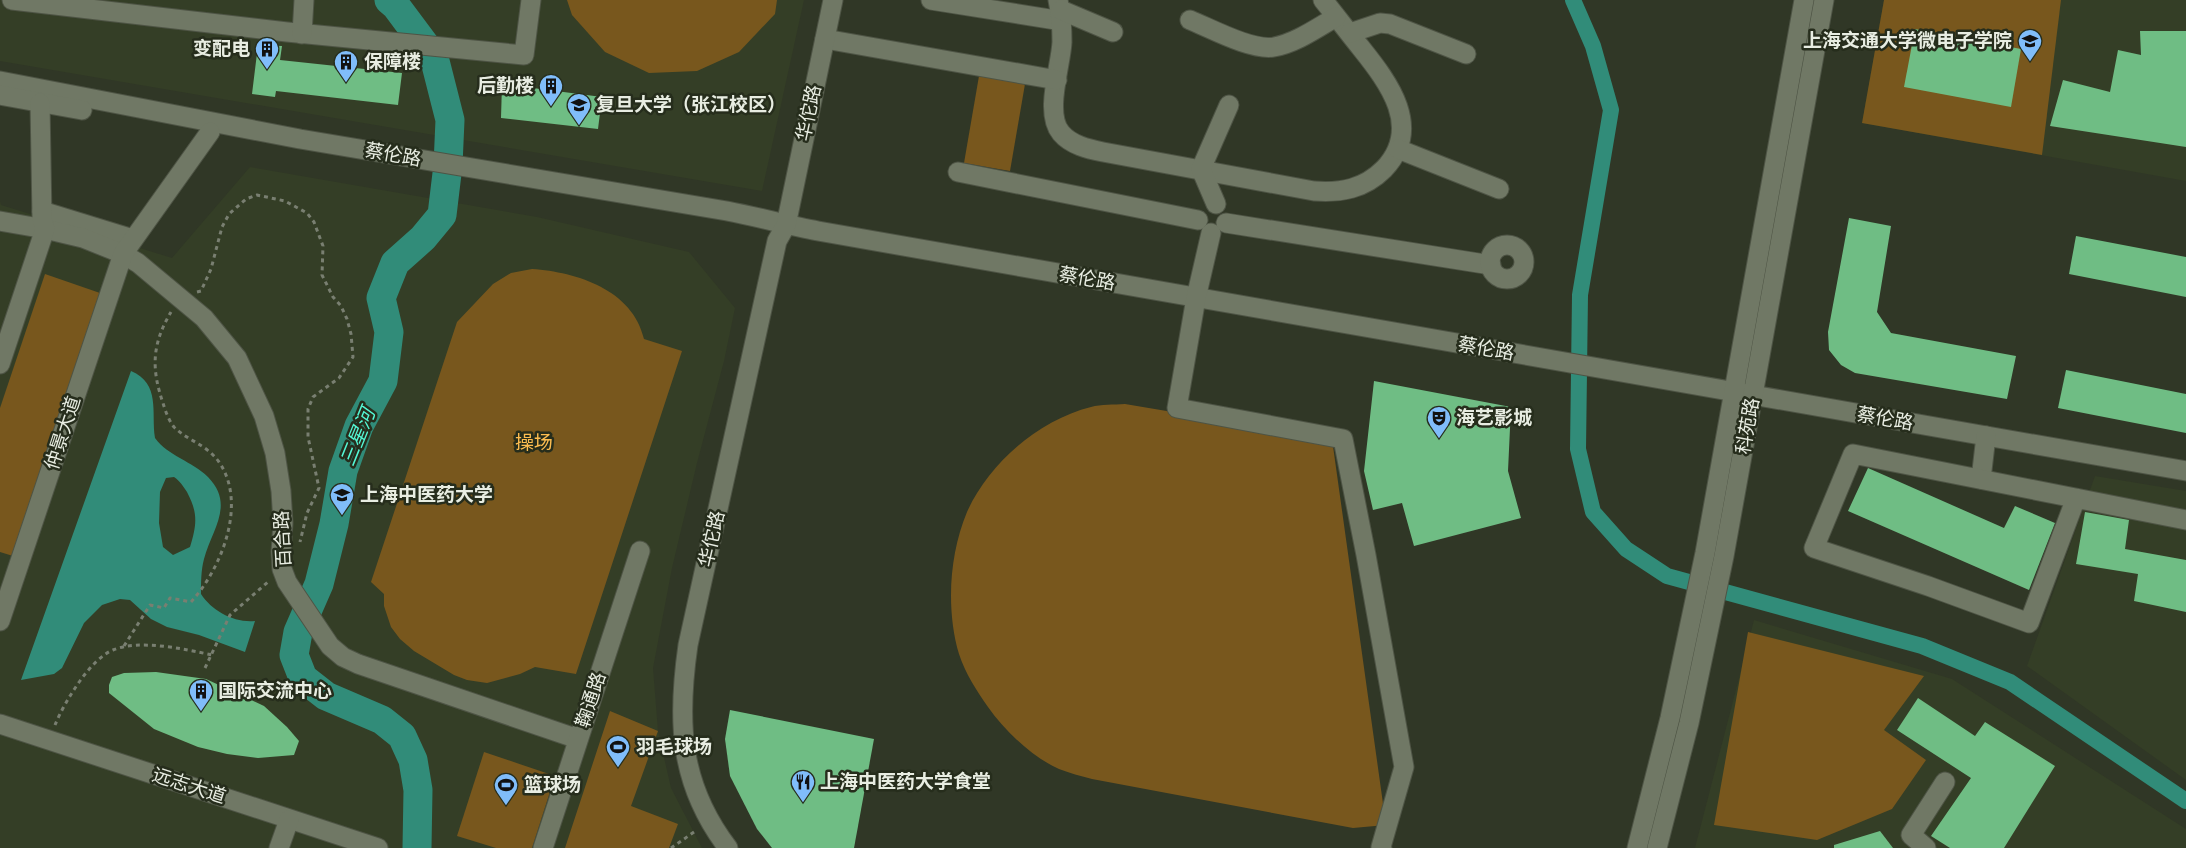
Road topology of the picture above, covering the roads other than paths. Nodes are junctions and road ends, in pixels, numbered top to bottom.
1 (12, 0) edge
2 (304, 0) edge
3 (531, 0) edge
4 (833, 0) edge
5 (931, 0) edge
6 (1323, 0) edge
7 (1804, 0) edge
8 (1824, 0) edge
9 (1060, 10) edge
10 (1336, 17) junction
11 (1190, 20) dead end
12 (1113, 32) dead end
13 (1350, 33) junction
14 (302, 34) junction
15 (825, 40) junction
16 (1466, 54) dead end
17 (1057, 80) junction
18 (0, 81) edge
19 (0, 95) edge
20 (40, 103) junction
21 (1229, 105) dead end
22 (210, 132) junction
23 (1398, 149) junction
24 (418, 163) junction
25 (1201, 169) junction
26 (958, 172) dead end
27 (1499, 189) dead end
28 (43, 219) junction
29 (0, 221) edge
30 (786, 225) junction
31 (1212, 225) junction
32 (128, 246) junction
33 (1491, 265) dead end
34 (1196, 298) junction
35 (0, 364) edge
36 (1734, 393) junction
37 (1754, 396) junction
38 (1986, 436) junction
39 (2186, 471) edge
40 (1981, 479) junction
41 (2076, 498) junction
42 (2186, 520) edge
43 (640, 551) dead end
44 (0, 621) edge
45 (0, 724) edge
46 (578, 740) junction
47 (1945, 782) dead end
48 (289, 820) junction
49 (279, 848) edge
50 (378, 848) edge
51 (542, 848) edge
52 (728, 848) edge
53 (741, 848) edge
54 (1382, 848) edge
55 (1637, 848) edge
56 (1657, 848) edge
57 (1926, 848) edge

1 - 14 street
2 - 14 street
3 - 14 street
4 - 15 street, 华佗路
5 - 9 street
6 - 10 street
7 - 36 street, 科苑路
8 - 37 street, 科苑路
9 - 12 street
9 - 17 street
10 - 11 street
10 - 13 street
13 - 16 street
13 - 23 street
15 - 17 street
15 - 30 street, 华佗路
17 - 25 street
18 - 24 street, 蔡伦路
19 - 20 street, 蔡伦路
20 - 22 street, 蔡伦路
20 - 28 street
21 - 25 street
22 - 24 street, 蔡伦路
22 - 32 street, 仲景大道
23 - 25 street
23 - 27 street
24 - 30 street, 蔡伦路
25 - 31 street
26 - 31 street
28 - 29 street
28 - 32 street
28 - 32 street, 百合路
28 - 35 street
30 - 34 street, 蔡伦路
30 - 52 street, 华佗路
30 - 53 street, 华佗路
31 - 33 street
31 - 34 street
32 - 44 street, 仲景大道
32 - 46 street, 百合路
34 - 36 street, 蔡伦路
34 - 54 street
36 - 37 street, 蔡伦路
36 - 55 street, 科苑路
37 - 38 street, 蔡伦路
37 - 56 street, 科苑路
38 - 39 street, 蔡伦路
38 - 40 street
40 - 41 street
40 - 41 street
41 - 42 street
43 - 46 street, 鞠通路
45 - 48 street, 远志大道
46 - 51 street, 鞠通路
47 - 57 street
48 - 49 street
48 - 50 street, 远志大道

